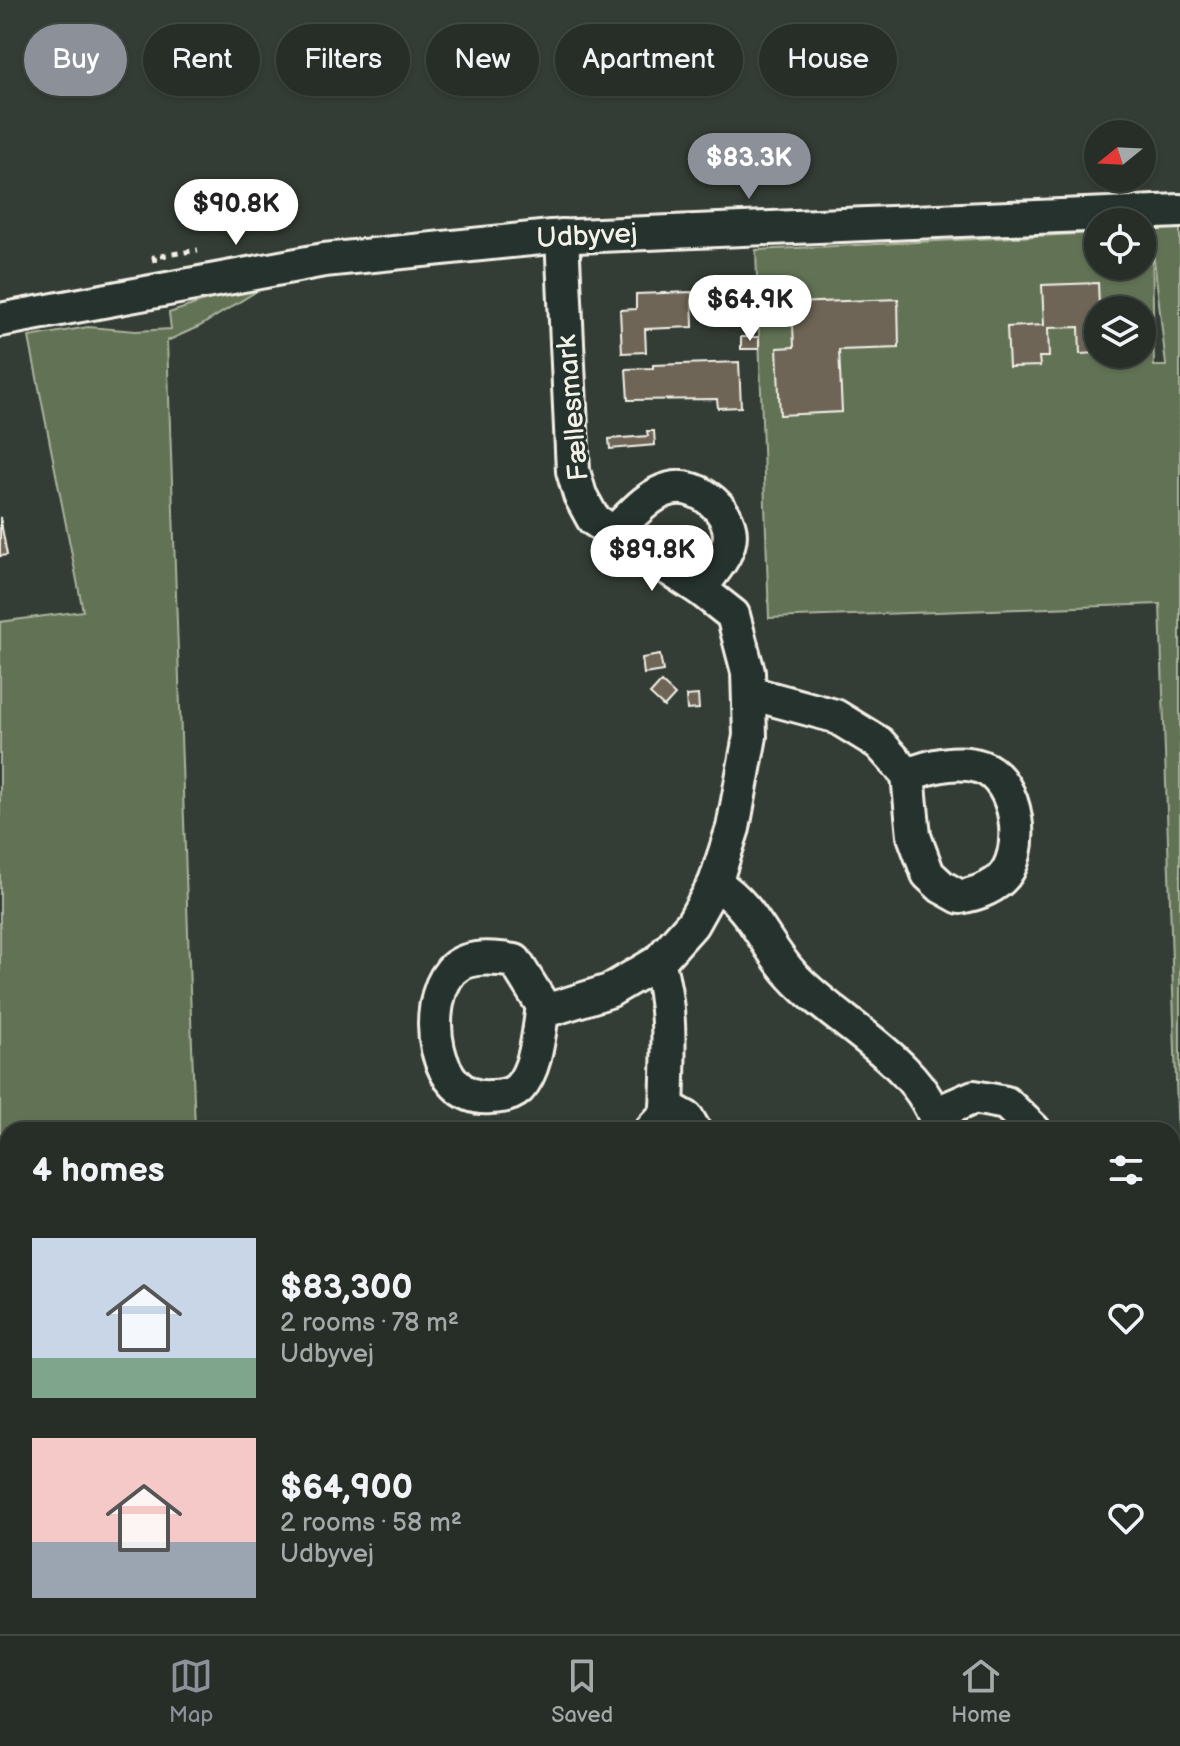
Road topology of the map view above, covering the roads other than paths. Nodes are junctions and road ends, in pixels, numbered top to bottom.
1 (1180, 211) edge
2 (562, 236) junction
3 (0, 320) edge
4 (612, 534) junction
5 (700, 589) junction
6 (750, 693) junction
7 (908, 775) dead end
8 (715, 883) junction
9 (658, 962) junction
10 (543, 1006) dead end
11 (659, 1118) edge
12 (689, 1122) edge
13 (937, 1122) edge
14 (1026, 1122) edge

1 - 2 street, Udbyvej
2 - 3 street, Udbyvej
2 - 4 street, Fællesmark
4 - 5 street, Fællesmark
4 - 5 street
5 - 6 street, Fællesmark
6 - 7 street
6 - 8 street, Fællesmark
8 - 9 street, Fællesmark
8 - 13 street
9 - 10 street, Fællesmark
9 - 11 street
11 - 12 street
13 - 14 street

